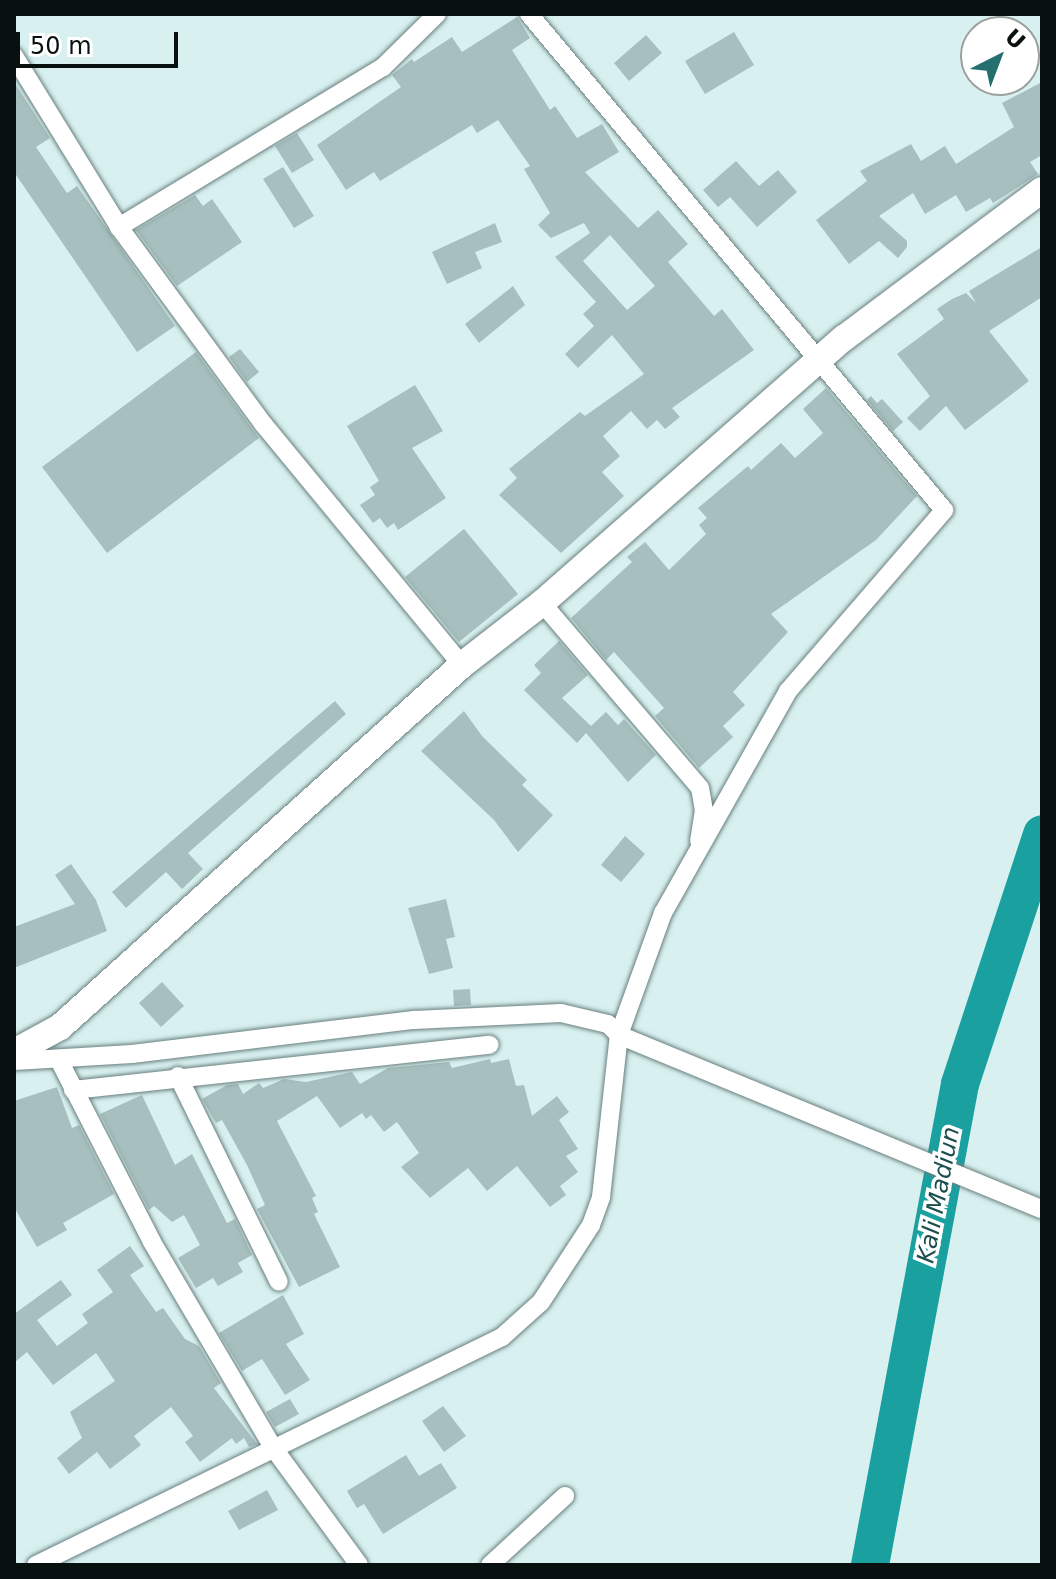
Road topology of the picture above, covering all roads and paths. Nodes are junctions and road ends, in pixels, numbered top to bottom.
1 (437, 14) edge
2 (529, 14) edge
3 (14, 56) edge
4 (1042, 190) edge
5 (119, 227) junction
6 (817, 362) junction
7 (542, 603) junction
8 (462, 665) junction
9 (697, 853) junction
10 (619, 1035) junction
11 (490, 1045) dead end
12 (14, 1052) edge
13 (59, 1060) junction
14 (14, 1061) edge
15 (178, 1076) junction
16 (73, 1090) junction
17 (1042, 1209) edge
18 (279, 1282) dead end
19 (272, 1446) junction
20 (565, 1496) dead end
21 (36, 1565) edge
22 (359, 1565) edge
23 (490, 1565) edge

1 - 5 street
2 - 6 street
3 - 5 street
4 - 6 main road
5 - 8 street
6 - 7 main road
6 - 9 street
7 - 8 main road
7 - 9 street
8 - 12 main road
9 - 10 street
10 - 13 street
10 - 17 street
10 - 19 street
11 - 15 street
13 - 14 street
13 - 16 street
15 - 16 street
15 - 18 street
16 - 19 street
19 - 21 street
19 - 22 street
20 - 23 street

